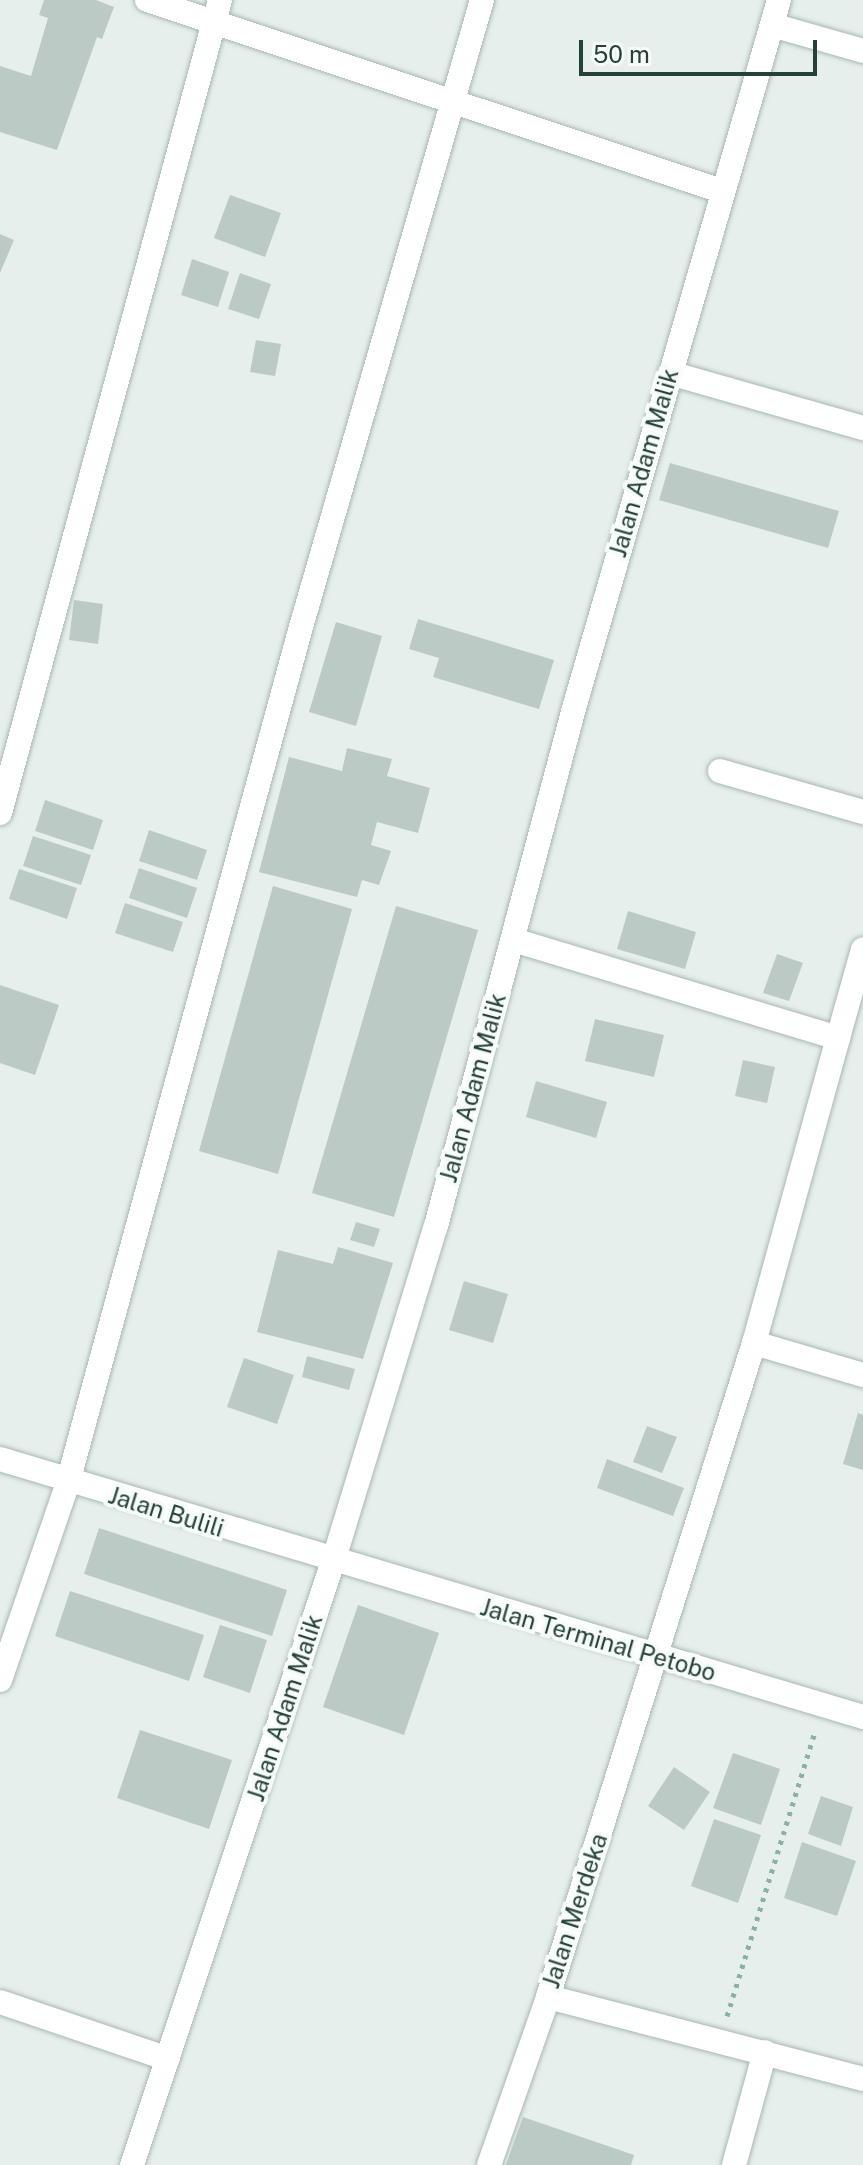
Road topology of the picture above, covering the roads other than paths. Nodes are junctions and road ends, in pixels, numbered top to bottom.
1 (147, 0) edge
2 (482, 0) edge
3 (779, 0) edge
4 (217, 11) edge
5 (772, 25) junction
6 (863, 51) edge
7 (454, 102) junction
8 (722, 191) junction
9 (670, 373) junction
10 (863, 428) edge
11 (720, 771) dead end
12 (863, 812) edge
13 (0, 813) edge
14 (513, 940) junction
15 (863, 949) edge
16 (848, 1029) edge
17 (754, 1343) junction
18 (863, 1375) edge
19 (0, 1459) edge
20 (68, 1482) junction
21 (333, 1562) junction
22 (656, 1656) junction
23 (0, 1680) edge
24 (863, 1717) edge
25 (548, 1997) junction
26 (0, 2002) edge
27 (765, 2052) junction
28 (168, 2059) junction
29 (863, 2079) edge
30 (132, 2165) edge
31 (489, 2165) edge
32 (734, 2165) edge

1 - 4 street
2 - 7 street
3 - 5 street, Jalan Adam Malik
4 - 7 street
4 - 13 street
5 - 6 street
5 - 8 street, Jalan Adam Malik
7 - 8 street
7 - 20 street
8 - 9 street, Jalan Adam Malik
9 - 10 street
9 - 14 street, Jalan Adam Malik
11 - 12 street
14 - 16 street
14 - 21 street, Jalan Adam Malik
15 - 16 street, Jalan Merdeka
16 - 17 street, Jalan Merdeka
17 - 18 street
17 - 22 street, Jalan Merdeka
19 - 20 street, Jalan Bulili
20 - 21 street, Jalan Bulili
20 - 23 street
21 - 22 street, Jalan Terminal Petobo
21 - 28 street, Jalan Adam Malik
22 - 24 street, Jalan Terminal Petobo
22 - 25 street, Jalan Merdeka
25 - 27 street
25 - 31 street, Jalan Merdeka
26 - 28 street
27 - 29 street
27 - 32 street
28 - 30 street, Jalan Adam Malik

